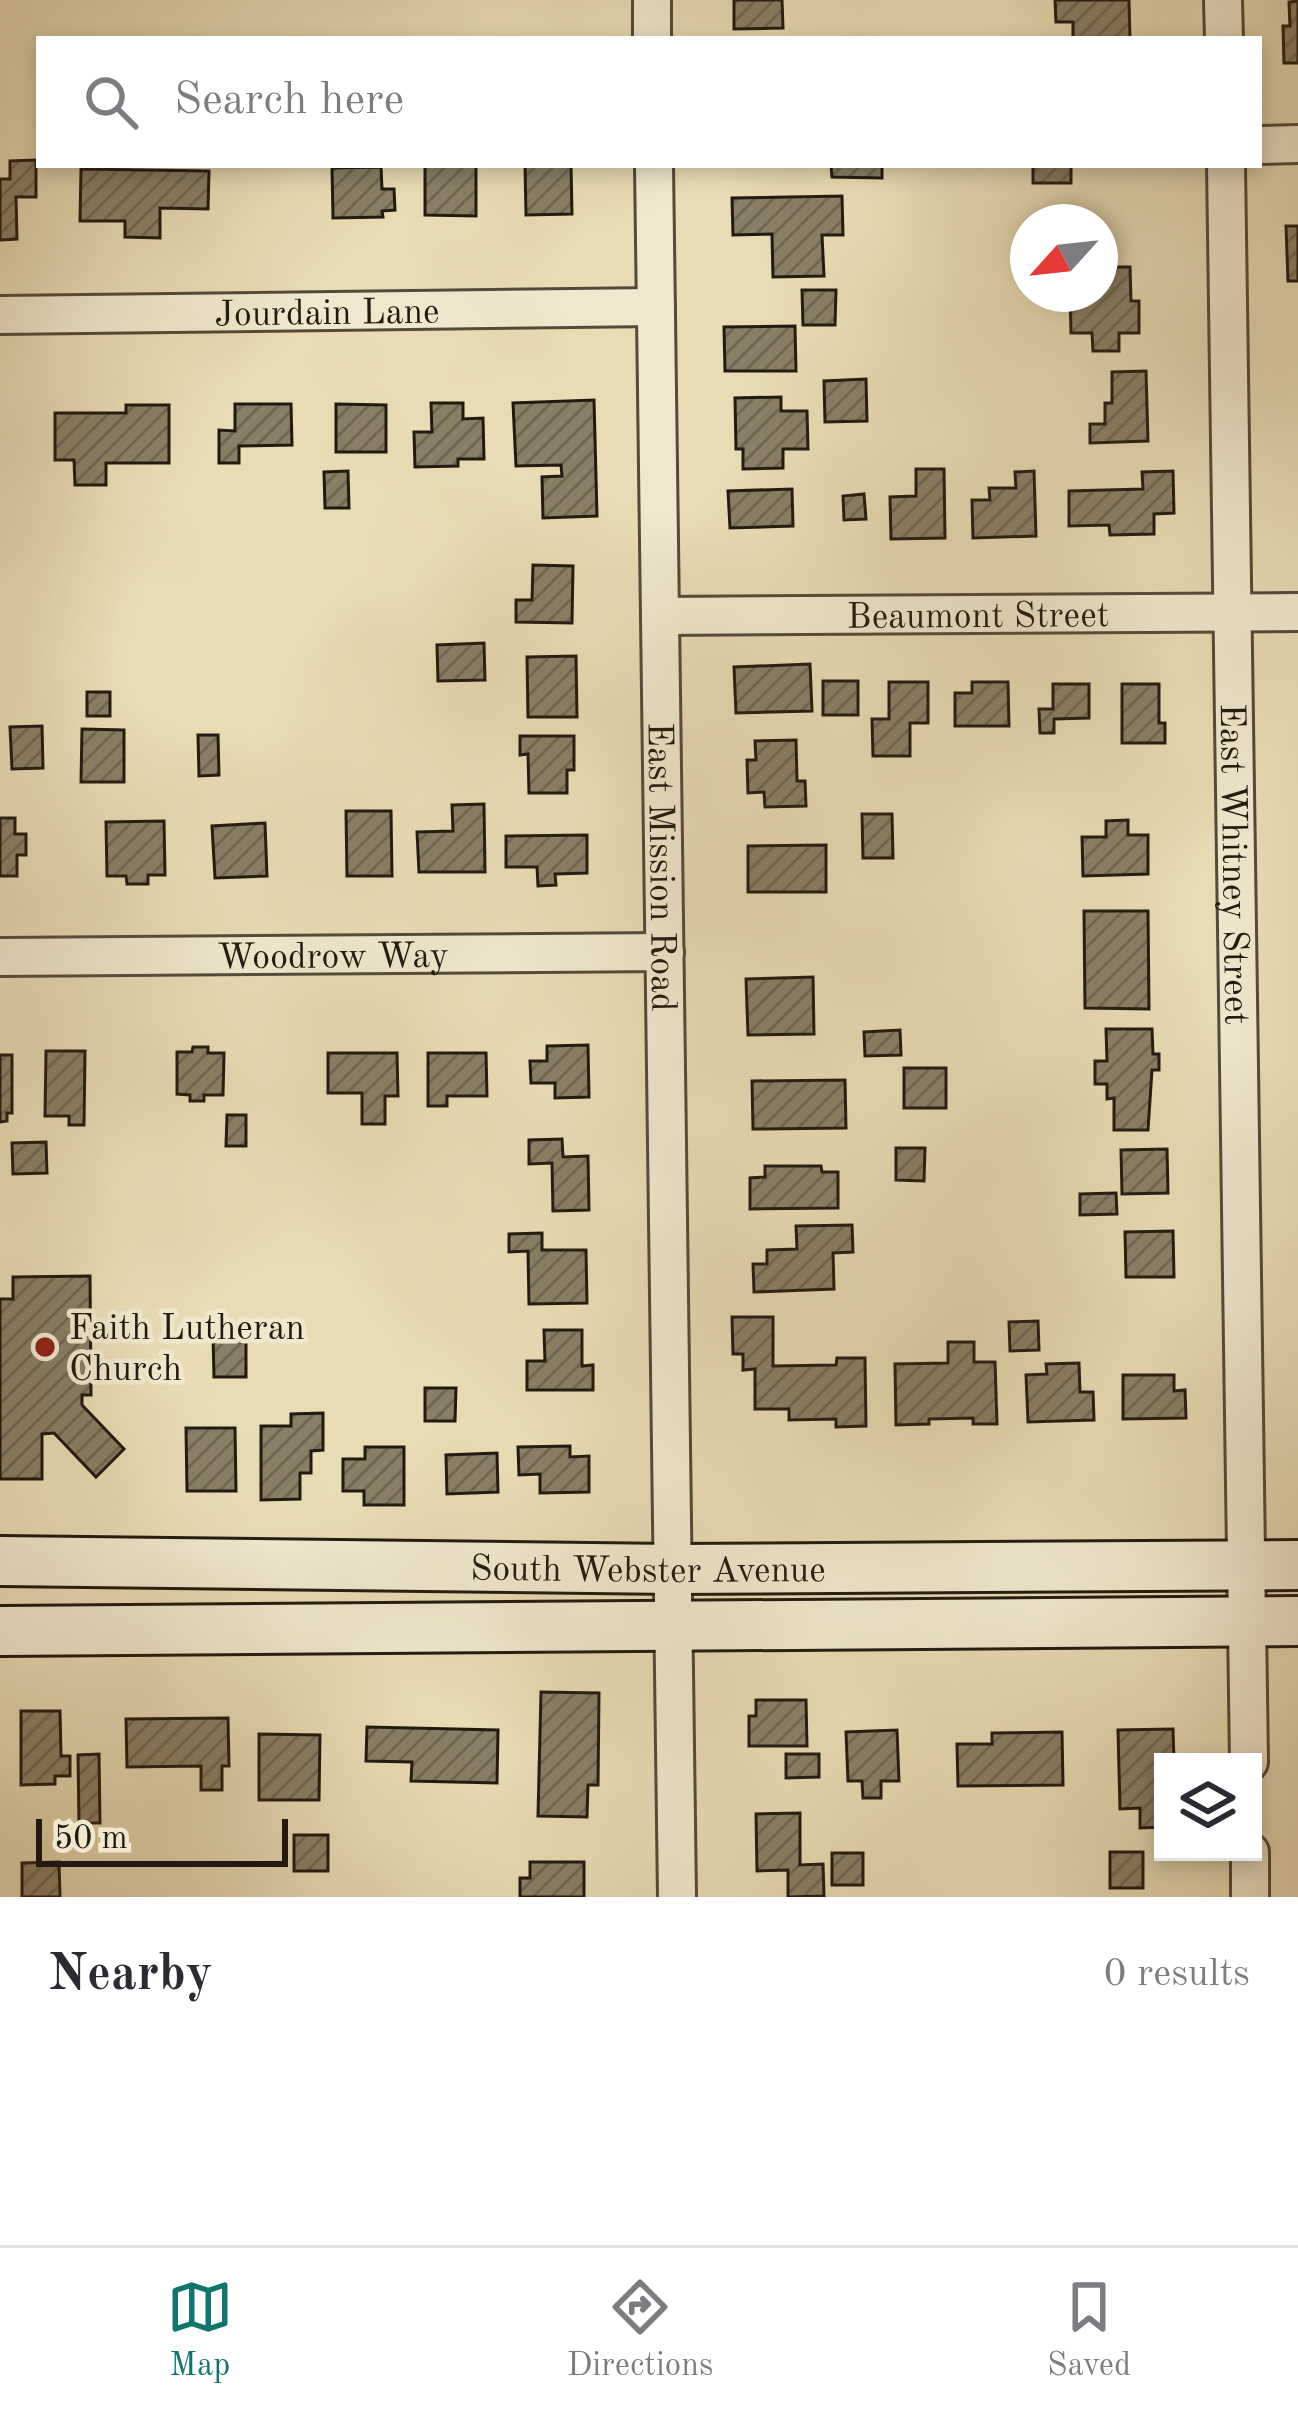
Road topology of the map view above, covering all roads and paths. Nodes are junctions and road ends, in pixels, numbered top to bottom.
1 (652, 0) edge
2 (1223, 0) edge
3 (652, 36) edge
4 (1224, 36) edge
5 (1298, 144) edge
6 (1262, 145) edge
7 (654, 168) edge
8 (1226, 168) edge
9 (656, 308) junction
10 (0, 315) edge
11 (1232, 612) junction
12 (1298, 612) edge
13 (660, 616) junction
14 (665, 952) junction
15 (0, 957) edge
16 (0, 1562) edge
17 (1298, 1564) edge
18 (1247, 1566) junction
19 (674, 1569) junction
20 (1248, 1621) junction
21 (1298, 1621) edge
22 (674, 1627) junction
23 (0, 1630) edge
24 (1249, 1753) edge
25 (1250, 1861) edge
26 (677, 1897) edge
27 (1250, 1897) edge

1 - 3 street
2 - 4 street
5 - 6 street
7 - 9 street, East Mission Road
8 - 11 street, East Whitney Street
9 - 10 street, Jourdain Lane
9 - 13 street, East Mission Road
11 - 12 street, Beaumont Street
11 - 13 street, Beaumont Street
11 - 18 street, East Whitney Street
13 - 14 street, East Mission Road
14 - 15 street, Woodrow Way
14 - 19 street, East Mission Road
16 - 19 main road, South Webster Avenue
17 - 18 main road, South Webster Avenue
18 - 19 main road, South Webster Avenue
18 - 20 street, East Whitney Street
19 - 22 street, East Mission Road
20 - 21 main road, South Webster Avenue
20 - 22 main road, South Webster Avenue
20 - 24 street, East Whitney Street
22 - 23 main road, South Webster Avenue
22 - 26 street, East Mission Road
25 - 27 street

